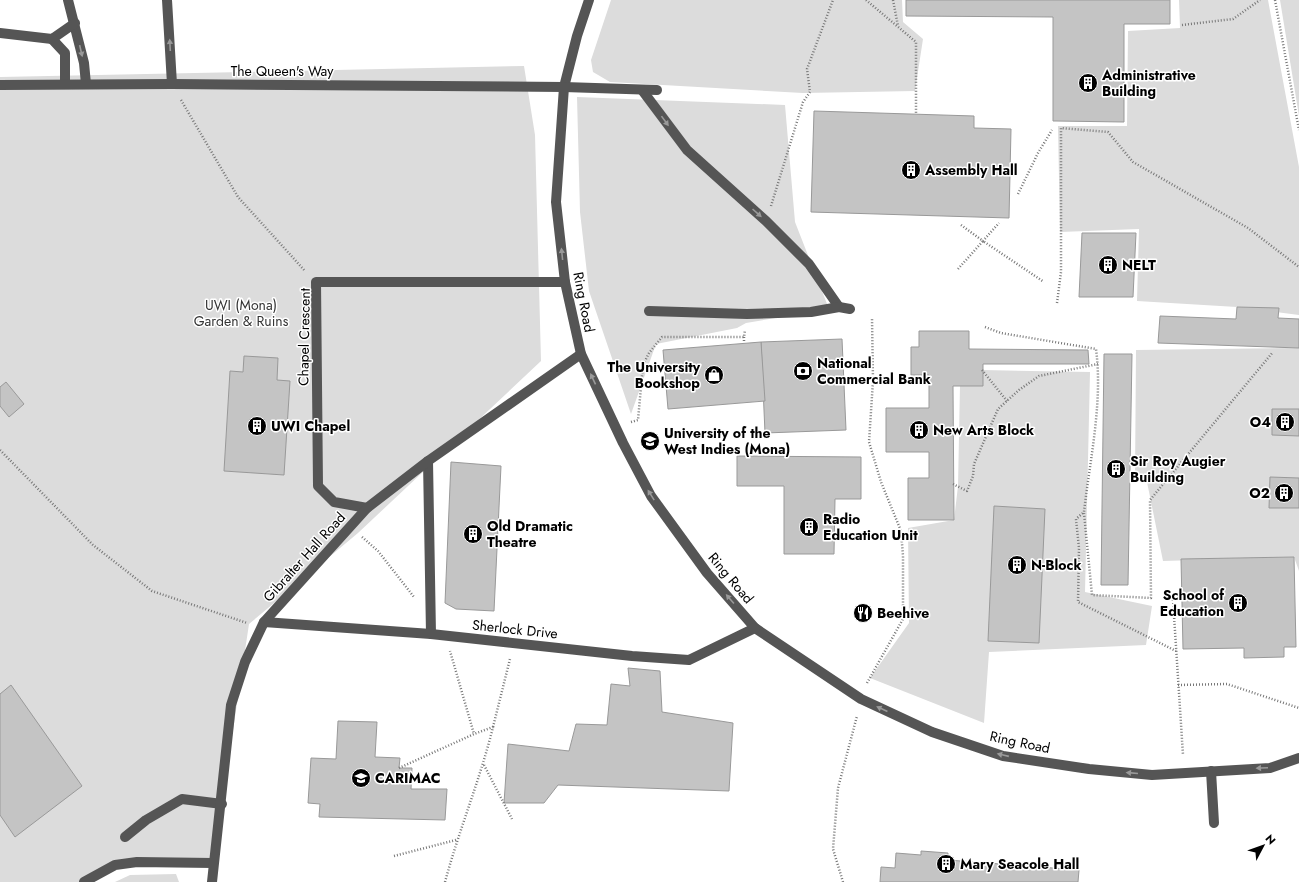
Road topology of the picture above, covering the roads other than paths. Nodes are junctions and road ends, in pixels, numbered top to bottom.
1 (68, 0) edge
2 (167, 0) edge
3 (589, 0) edge
4 (75, 22) junction
5 (0, 33) edge
6 (52, 39) junction
7 (65, 84) junction
8 (86, 84) junction
9 (172, 84) junction
10 (0, 85) edge
11 (564, 87) junction
12 (642, 90) junction
13 (657, 90) dead end
14 (565, 282) junction
15 (838, 307) junction
16 (850, 309) dead end
17 (649, 311) dead end
18 (581, 354) junction
19 (428, 461) junction
20 (367, 508) junction
21 (264, 622) junction
22 (755, 628) junction
23 (431, 634) junction
24 (1299, 758) edge
25 (1211, 771) junction
26 (222, 804) junction
27 (1214, 823) dead end
28 (125, 837) dead end
29 (213, 863) junction
30 (84, 882) edge
31 (212, 882) edge

1 - 4 street
9 -> 2 street
3 - 11 street, Ring Road
4 - 6 street
4 -> 8 street
5 - 6 street
6 - 7 street
7 - 8 street, The Queen's Way
7 - 10 street, The Queen's Way
8 - 9 street, The Queen's Way
9 - 11 street, The Queen's Way
11 - 12 street, The Queen's Way
14 -> 11 street, Ring Road
12 - 13 street, The Queen's Way
12 -> 15 street
14 - 18 street, Ring Road
14 - 20 street, Chapel Crescent
15 - 16 street
15 - 17 street
18 - 19 street, Gibralter Hall Road
22 -> 18 street, Ring Road
19 - 20 street, Gibralter Hall Road
19 - 23 street
20 - 21 street, Gibralter Hall Road
21 - 23 street, Sherlock Drive
21 - 26 street, Gibralter Hall Road
22 - 23 street, Sherlock Drive
25 -> 22 street, Ring Road
24 -> 25 street, Ring Road
25 - 27 street
26 - 28 street
26 - 29 street, Gibralter Hall Road
29 - 30 street
29 - 31 street, Gibralter Hall Road

